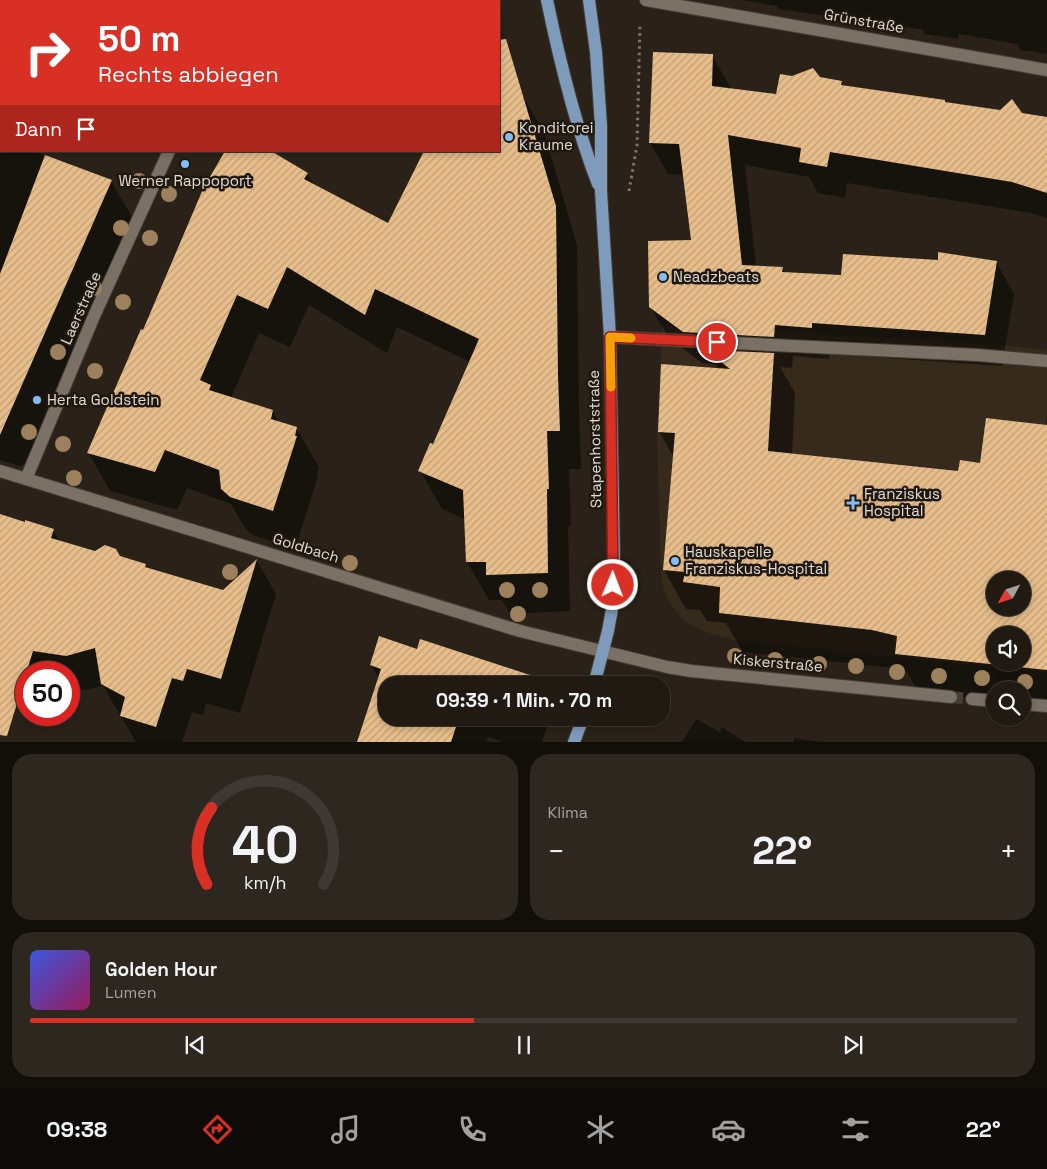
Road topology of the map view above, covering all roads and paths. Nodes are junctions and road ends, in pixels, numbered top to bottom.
1 (547, 0) edge
2 (589, 0) edge
3 (646, 0) edge
4 (640, 49) dead end
5 (1047, 70) edge
6 (167, 152) edge
7 (601, 192) junction
8 (627, 199) dead end
9 (610, 337) junction
10 (1047, 361) edge
11 (0, 471) edge
12 (26, 479) junction
13 (604, 651) junction
14 (597, 676) edge
15 (951, 697) tunnel mouth
16 (972, 699) tunnel mouth
17 (986, 700) edge
18 (1031, 705) edge
19 (1047, 706) edge
20 (580, 726) edge
21 (574, 742) edge

1 - 7 main road, Stapenhorststraße
2 - 7 main road, Stapenhorststraße
3 - 5 street, Grünstraße
4 - 8 path
6 - 12 street, Laerstraße
7 - 9 main road, Stapenhorststraße
9 - 10 street
9 - 13 main road, Stapenhorststraße
11 - 12 street, Goldbach
12 - 13 street, Goldbach
13 - 14 main road, Stapenhorststraße
13 - 15 street, Kiskerstraße
16 - 17 street
18 - 19 street
20 - 21 main road

